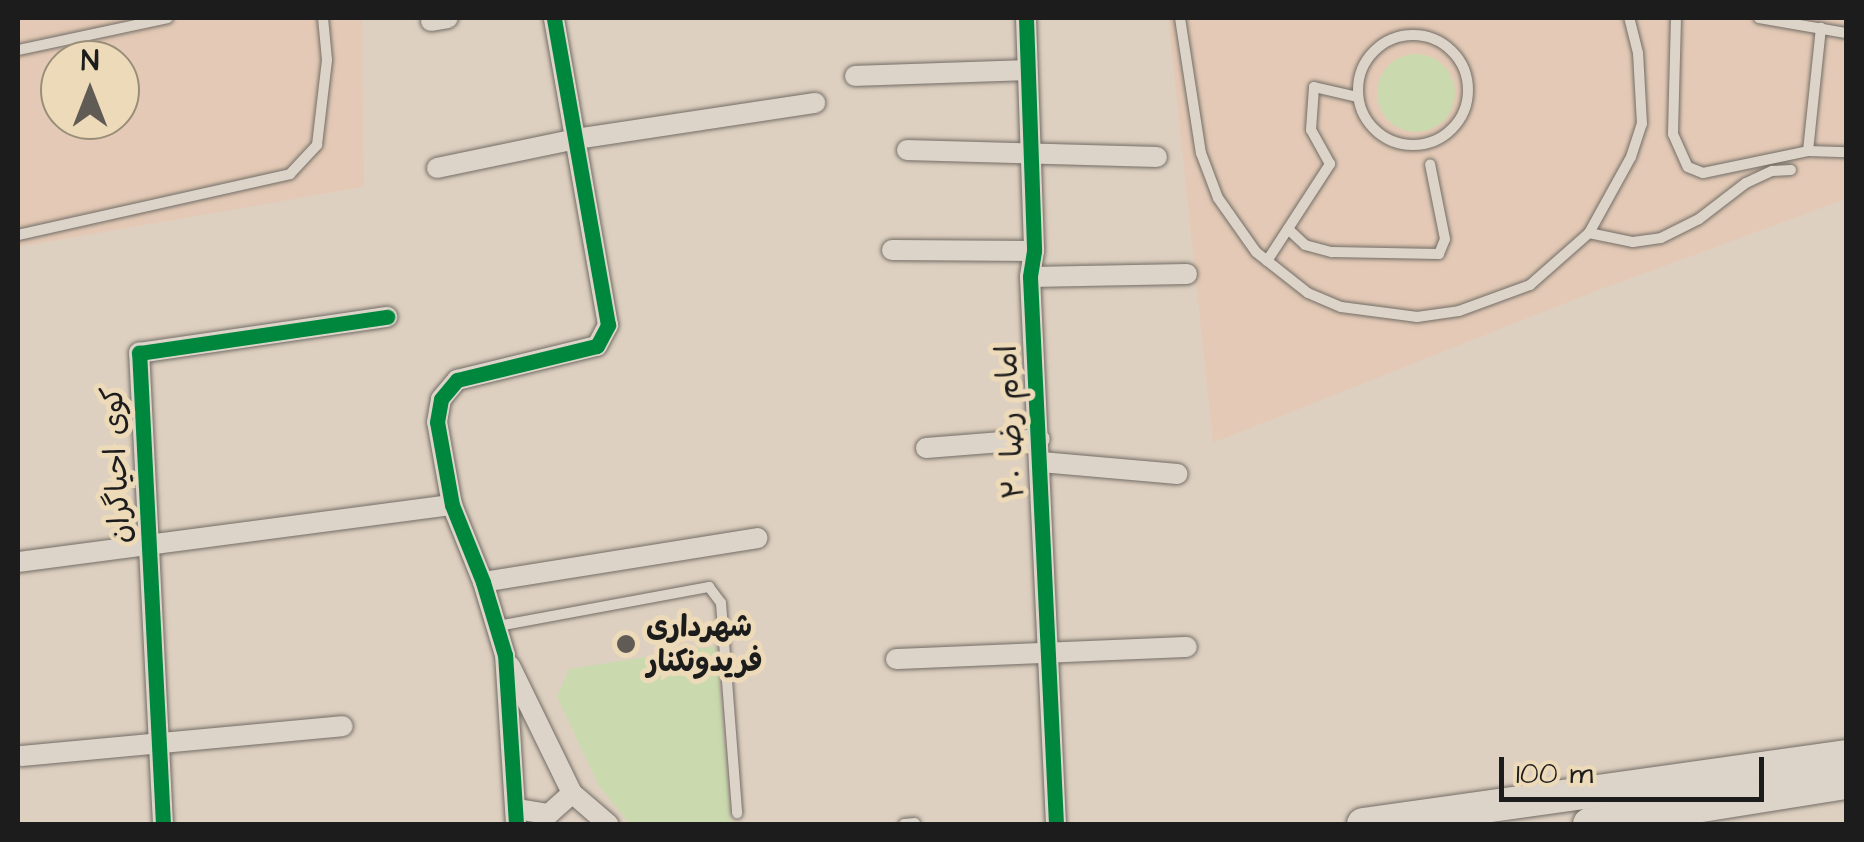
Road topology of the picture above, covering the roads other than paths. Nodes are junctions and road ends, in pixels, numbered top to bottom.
1 (168, 18) edge
2 (322, 18) edge
3 (554, 18) edge
4 (1026, 18) edge
5 (1180, 18) edge
6 (1628, 18) edge
7 (1676, 18) edge
8 (1759, 18) edge
9 (1821, 28) junction
10 (1846, 33) edge
11 (18, 50) edge
12 (1028, 70) junction
13 (855, 76) dead end
14 (1358, 98) junction
15 (815, 103) dead end
16 (576, 139) junction
17 (907, 150) dead end
18 (1808, 151) junction
19 (1846, 152) edge
20 (1030, 154) junction
21 (1157, 157) dead end
22 (1430, 164) dead end
23 (437, 168) dead end
24 (1791, 170) dead end
25 (1288, 229) junction
26 (1589, 233) junction
27 (18, 235) edge
28 (892, 250) dead end
29 (1034, 251) junction
30 (1267, 260) junction
31 (1187, 274) dead end
32 (1030, 277) junction
33 (387, 317) dead end
34 (1040, 439) junction
35 (926, 448) dead end
36 (1042, 462) junction
37 (1177, 474) dead end
38 (452, 504) junction
39 (758, 538) dead end
40 (149, 546) junction
41 (18, 562) edge
42 (483, 582) junction
43 (498, 626) junction
44 (1188, 648) dead end
45 (1048, 653) junction
46 (505, 655) junction
47 (896, 658) dead end
48 (343, 726) dead end
49 (159, 744) junction
50 (22, 756) dead end
51 (1846, 756) edge
52 (1846, 784) edge
53 (572, 793) junction
54 (737, 812) dead end
55 (516, 817) edge
56 (915, 823) edge
57 (163, 824) edge
58 (608, 824) edge
59 (904, 824) edge
60 (1056, 824) edge
61 (1362, 824) edge
62 (1590, 824) edge

1 - 11 lane
2 - 27 lane
3 - 16 street
4 - 12 street, امام رضا ۲۰
5 - 30 lane
6 - 26 lane
7 - 18 lane
8 - 9 lane
9 - 10 lane
9 - 18 lane
12 - 13 street
12 - 20 street, امام رضا ۲۰
14 - 14 lane
14 - 25 lane
15 - 16 street
16 - 23 street
16 - 38 street
17 - 20 street
18 - 19 lane
20 - 21 street
20 - 29 street, امام رضا ۲۰
22 - 25 lane
24 - 26 lane
25 - 30 lane
26 - 30 lane
28 - 29 street
29 - 32 street, امام رضا ۲۰
31 - 32 street
32 - 34 street, امام رضا ۲۰
33 - 40 street, کوی احیاگران
34 - 35 street
34 - 36 street, امام رضا ۲۰
36 - 37 street
36 - 45 street, امام رضا ۲۰
38 - 40 street
38 - 42 street
39 - 42 street
40 - 41 street
40 - 49 street, کوی احیاگران
42 - 43 street
43 - 46 street
43 - 54 lane
44 - 45 street
45 - 47 street
45 - 60 street, امام رضا ۲۰
46 - 53 street
46 - 55 street
48 - 49 street
49 - 50 street
49 - 57 street, کوی احیاگران
51 - 61 highway
52 - 62 highway
53 - 55 street
53 - 58 street
56 - 59 lane

